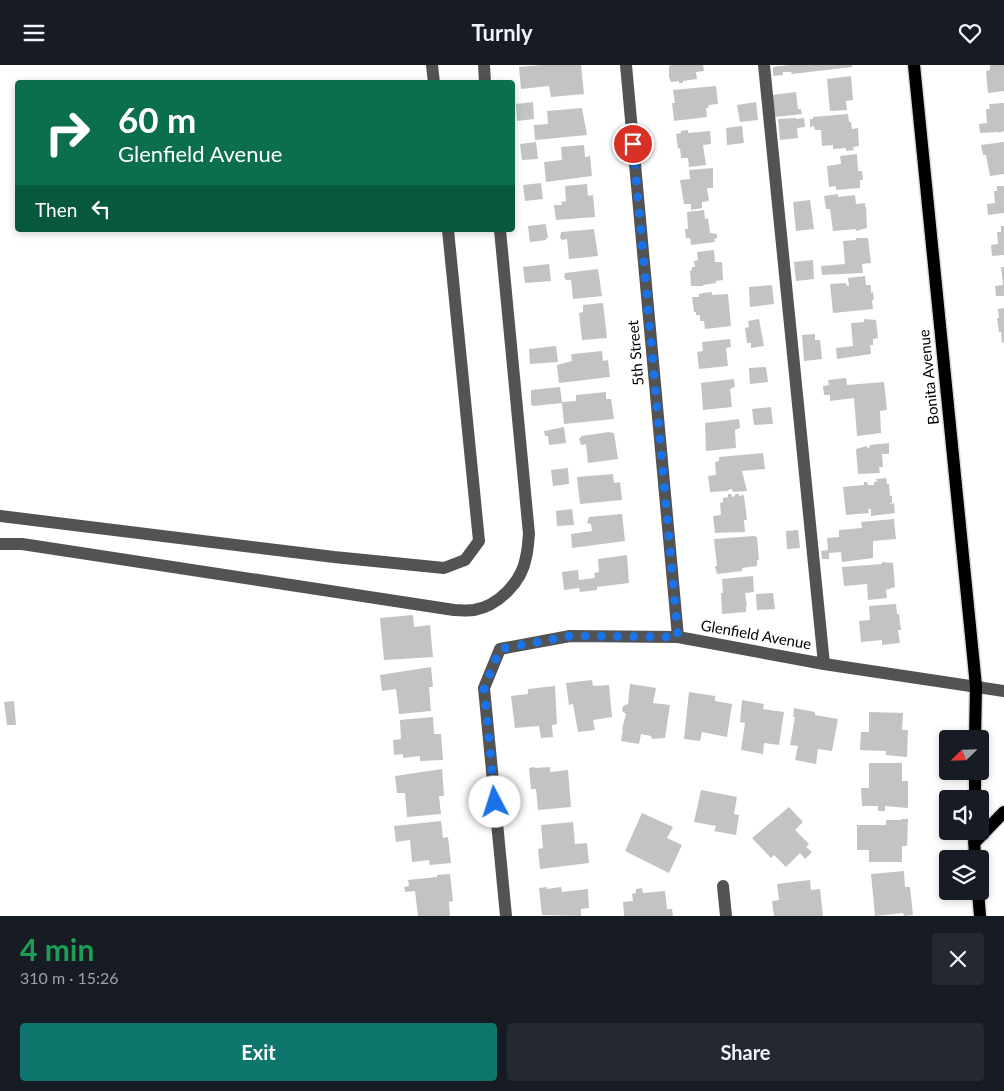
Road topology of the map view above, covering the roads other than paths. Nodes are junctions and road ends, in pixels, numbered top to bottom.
1 (432, 65) edge
2 (484, 65) edge
3 (626, 65) edge
4 (764, 65) edge
5 (914, 65) edge
6 (434, 80) edge
7 (485, 80) edge
8 (448, 232) edge
9 (500, 232) edge
10 (0, 517) edge
11 (0, 544) edge
12 (678, 637) junction
13 (824, 664) junction
14 (976, 686) junction
15 (1004, 691) edge
16 (975, 730) edge
17 (1004, 812) edge
18 (989, 824) edge
19 (723, 886) dead end
20 (979, 900) edge
21 (506, 916) edge
22 (726, 916) edge
23 (980, 916) edge

1 - 6 street
2 - 7 street
3 - 12 street, 5th Street
4 - 13 street
5 - 14 main road, Bonita Avenue
8 - 10 street
9 - 11 street
12 - 13 street, Glenfield Avenue
12 - 21 street, Glenfield Avenue
13 - 14 street, Glenfield Avenue
14 - 15 street, Glenfield Avenue
14 - 16 main road, Bonita Avenue
17 - 18 main road
19 - 22 street
20 - 23 main road

